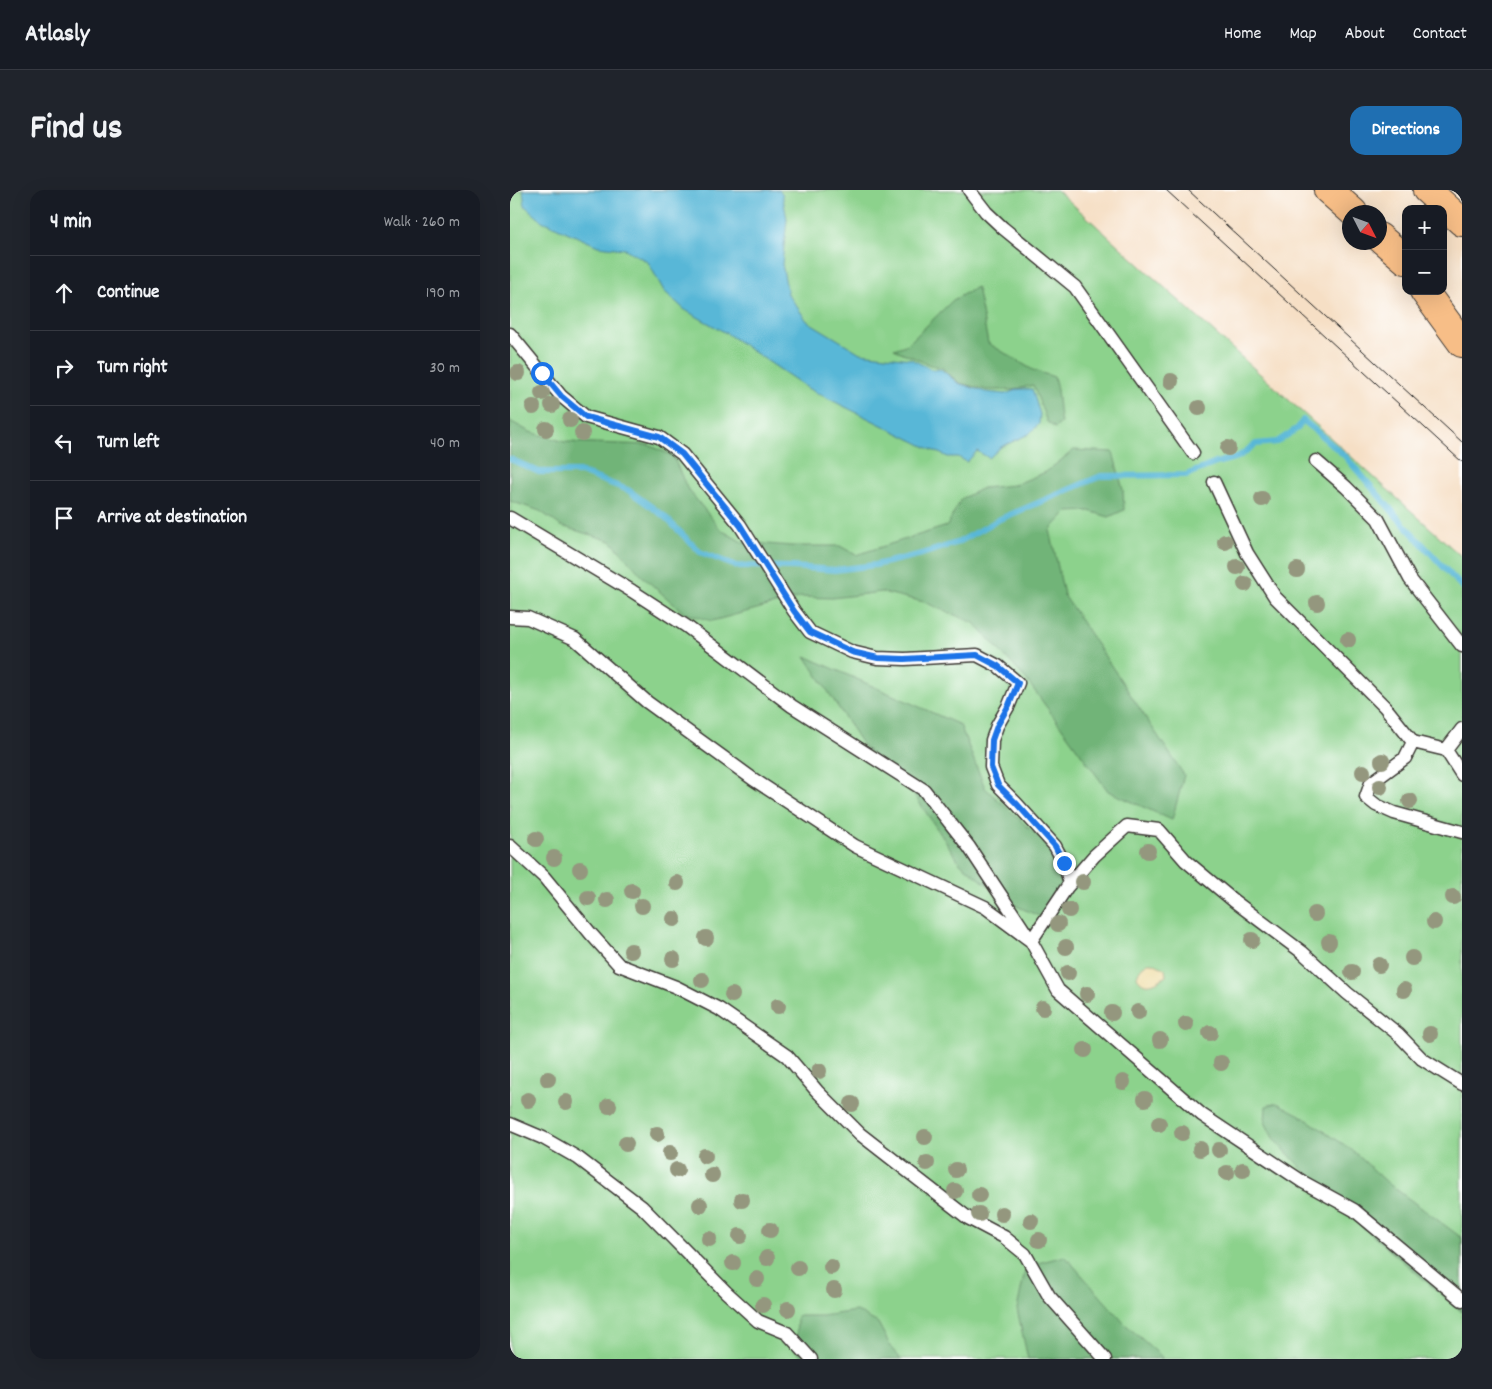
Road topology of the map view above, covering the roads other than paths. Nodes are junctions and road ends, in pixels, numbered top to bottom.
1 (969, 190) edge
2 (1328, 190) edge
3 (1426, 190) edge
4 (1445, 190) edge
5 (1462, 203) edge
6 (1345, 205) edge
7 (1462, 222) edge
8 (1427, 295) edge
9 (1445, 295) edge
10 (1462, 310) edge
11 (510, 334) edge
12 (1462, 343) edge
13 (1193, 453) dead end
14 (1316, 461) dead end
15 (1214, 482) dead end
16 (510, 518) edge
17 (510, 617) edge
18 (1462, 646) edge
19 (1462, 729) edge
20 (1413, 742) junction
21 (1446, 750) junction
22 (1462, 775) edge
23 (1462, 832) edge
24 (510, 846) edge
25 (1070, 883) junction
26 (1031, 942) junction
27 (1462, 1084) edge
28 (510, 1124) edge
29 (1462, 1300) edge
30 (811, 1359) edge
31 (1105, 1359) edge

1 - 13 lane
2 - 6 highway
3 - 7 highway
4 - 5 highway
8 - 12 highway
9 - 10 highway
11 - 25 lane
14 - 18 lane
15 - 20 lane
16 - 26 lane
17 - 26 lane
19 - 21 lane
20 - 21 lane
20 - 23 lane
21 - 22 lane
24 - 31 lane
25 - 26 lane
25 - 27 lane
26 - 29 lane
28 - 30 lane

